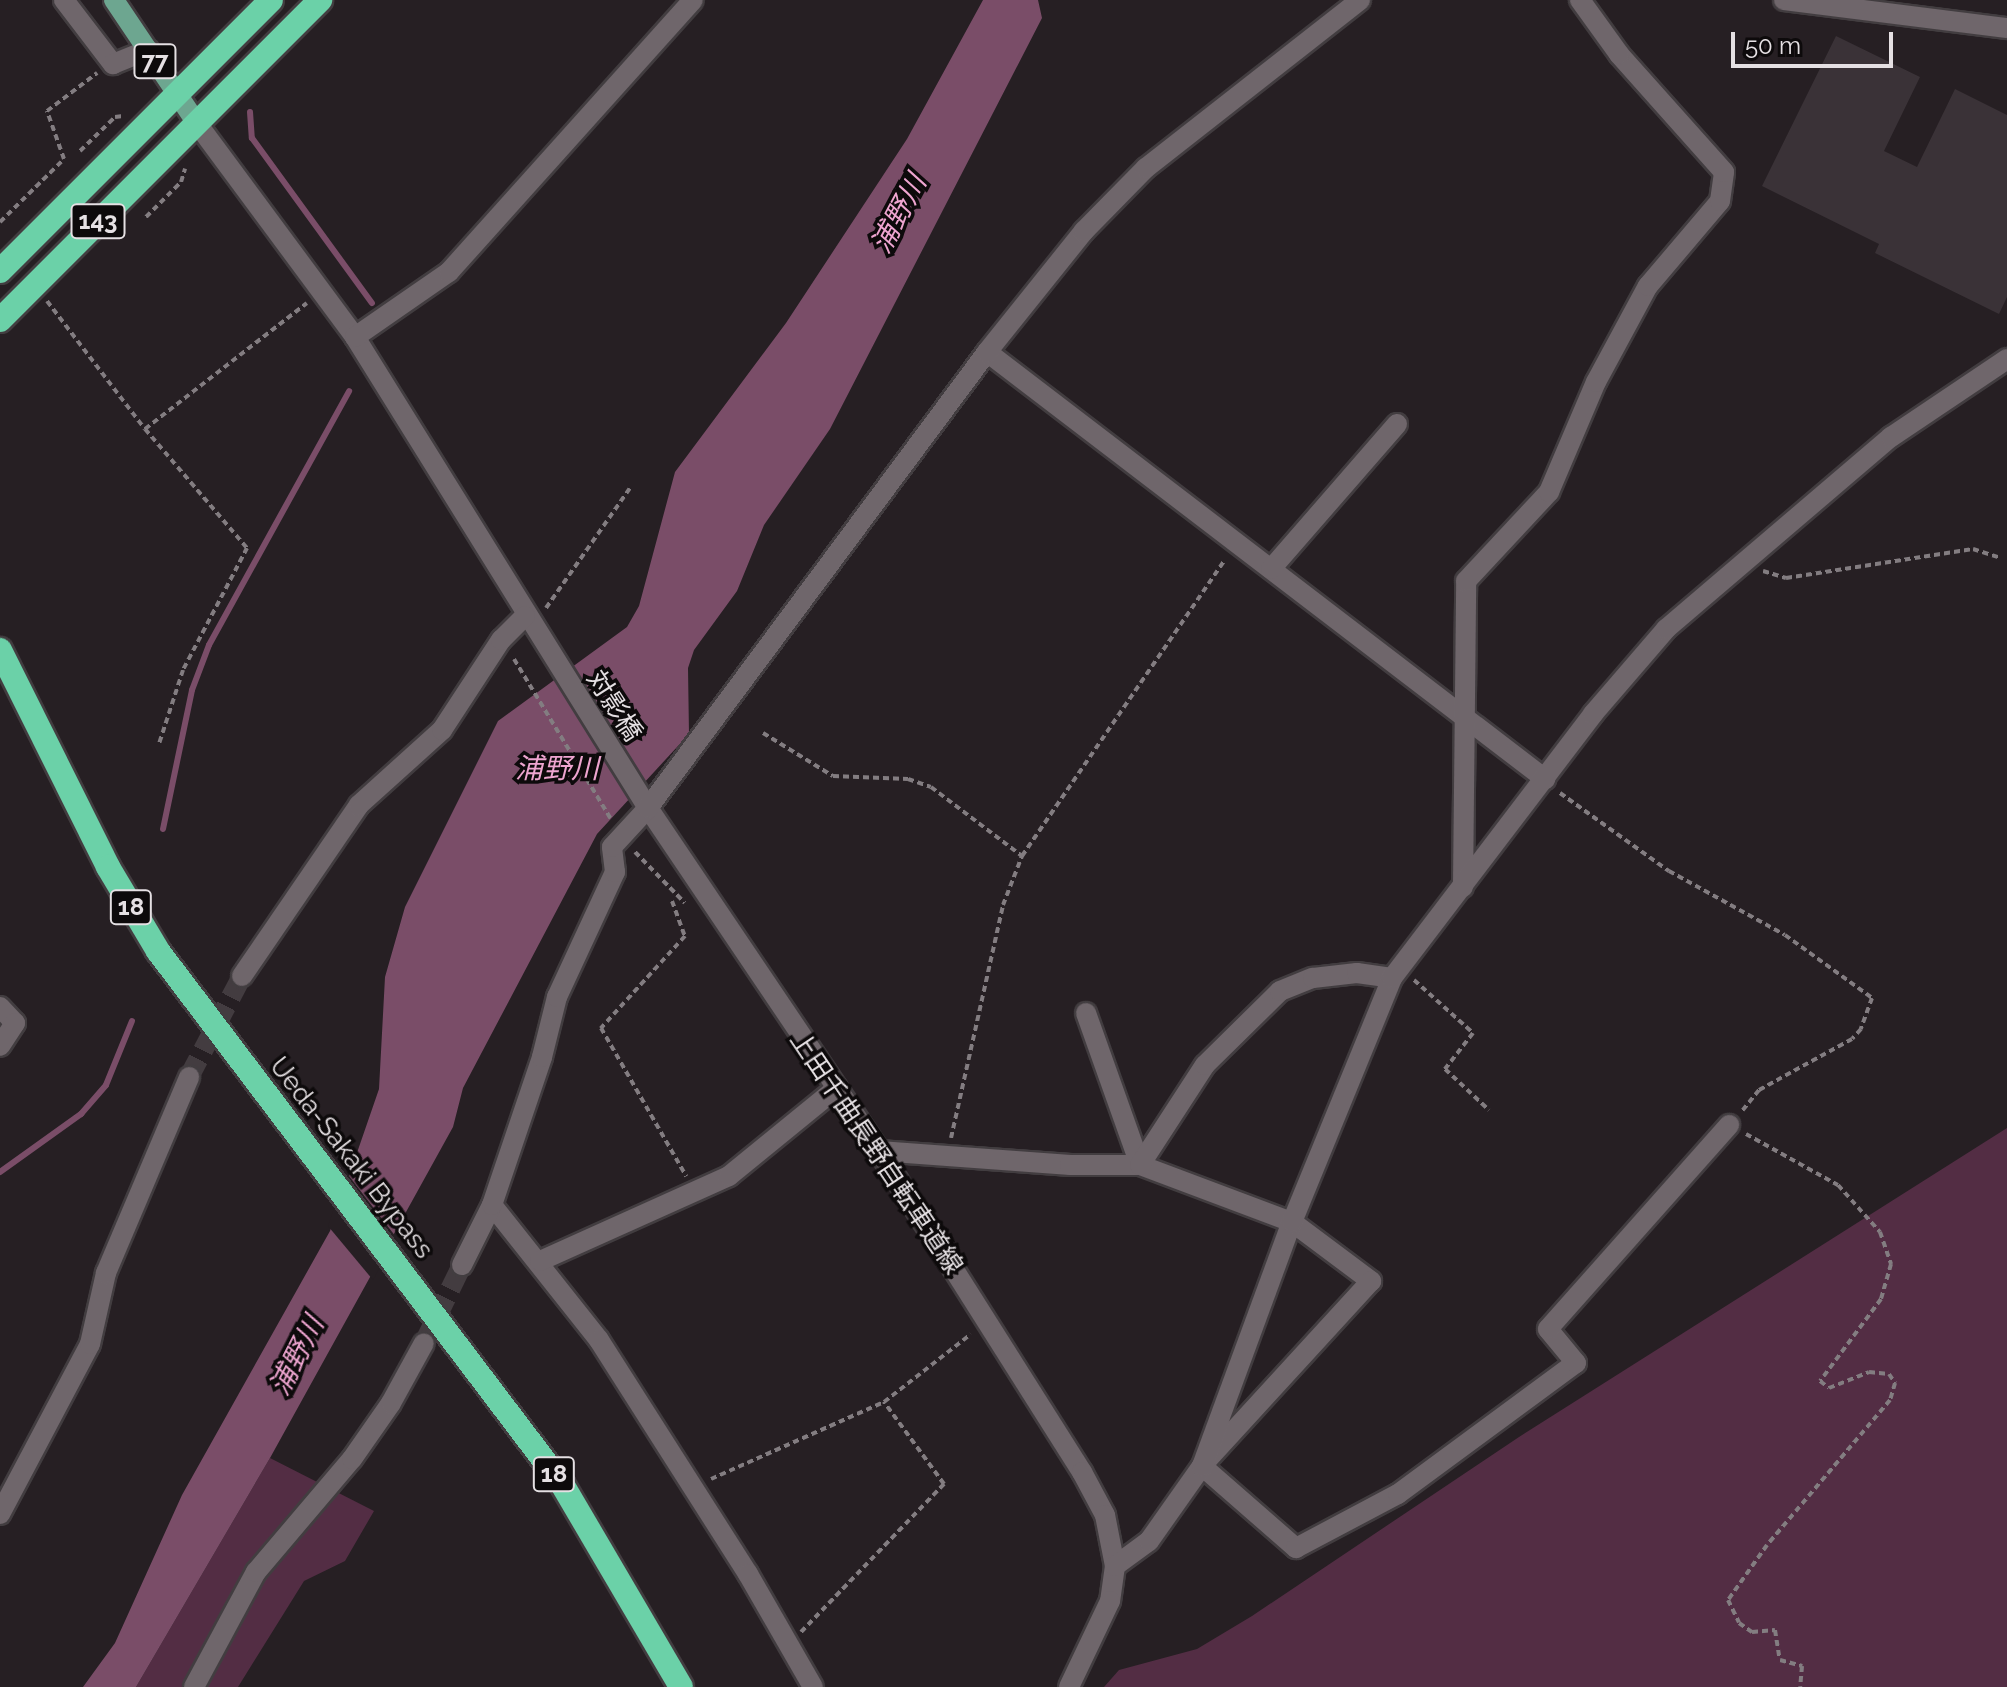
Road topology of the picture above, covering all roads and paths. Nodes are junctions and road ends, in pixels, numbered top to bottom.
1 (64, 0) edge
2 (114, 0) edge
3 (271, 0) edge
4 (320, 0) edge
5 (1360, 0) edge
6 (1580, 0) edge
7 (1784, 0) edge
8 (683, 3) edge
9 (2007, 28) edge
10 (148, 50) junction
11 (113, 64) junction
12 (177, 92) junction
13 (115, 117) dead end
14 (196, 122) junction
15 (80, 151) dead end
16 (64, 159) junction
17 (76, 169) dead end
18 (185, 169) dead end
19 (146, 217) dead end
20 (0, 222) edge
21 (0, 271) edge
22 (34, 285) junction
23 (321, 292) junction
24 (0, 320) edge
25 (355, 337) junction
26 (987, 352) junction
27 (2007, 359) edge
28 (1397, 424) dead end
29 (145, 429) junction
30 (630, 488) dead end
31 (1237, 542) junction
32 (2000, 558) dead end
33 (1738, 564) junction
34 (1271, 569) junction
35 (528, 620) junction
36 (0, 650) edge
37 (519, 667) dead end
38 (1467, 715) junction
39 (763, 733) dead end
40 (159, 744) dead end
41 (1545, 779) junction
42 (645, 803) junction
43 (619, 832) junction
44 (1022, 856) junction
45 (1463, 887) junction
46 (672, 901) dead end
47 (695, 914) dead end
48 (1396, 973) junction
49 (242, 976) tunnel mouth
50 (0, 1007) edge
51 (1086, 1013) dead end
52 (0, 1046) edge
53 (189, 1077) tunnel mouth
54 (837, 1088) junction
55 (1489, 1110) dead end
56 (1729, 1125) junction
57 (879, 1151) junction
58 (948, 1152) junction
59 (1140, 1165) junction
60 (695, 1192) junction
61 (492, 1205) junction
62 (1292, 1222) junction
63 (540, 1261) junction
64 (462, 1265) tunnel mouth
65 (977, 1327) junction
66 (424, 1343) tunnel mouth
67 (983, 1345) dead end
68 (884, 1402) junction
69 (1202, 1466) junction
70 (691, 1489) junction
71 (0, 1514) edge
72 (1115, 1566) junction
73 (789, 1645) junction
74 (194, 1687) edge
75 (681, 1687) edge
76 (813, 1687) edge
77 (1069, 1687) edge
78 (1800, 1687) edge

1 - 11 street
2 - 10 main road, 77
3 - 12 highway, 143
4 - 14 highway, 143
5 - 26 street
6 - 38 street
7 - 9 street
8 - 25 street
10 - 11 street
10 - 12 main road, 77
11 - 16 path
12 - 14 main road, 77
12 - 21 highway, 143
13 - 15 path
14 - 22 highway, 143
14 - 23 street, 対影橋
16 - 17 path
16 - 20 path
18 - 19 path
22 - 24 highway, 143
22 - 29 path
23 - 25 street, 対影橋
23 - 29 path
25 - 35 street, 対影橋
26 - 31 street
26 - 42 street
27 - 33 street
28 - 34 street
29 - 40 path
30 - 35 path
31 - 34 street
31 - 44 path
32 - 33 path
33 - 41 street
34 - 38 street
35 - 42 street, 対影橋
35 - 49 street
36 - 75 highway, Ueda-Sakaki Bypass / 18
37 - 43 path
38 - 41 street
38 - 45 street
39 - 44 path
41 - 45 street
41 - 56 path
42 - 43 street
42 - 54 street, 対影橋
43 - 47 path
43 - 61 street
44 - 58 path
45 - 48 street
46 - 60 path
48 - 55 path
48 - 59 street
48 - 62 street
50 - 52 street
51 - 59 street
53 - 71 street
54 - 57 street, 対影橋
54 - 60 street
56 - 69 street
56 - 78 path
57 - 58 street
57 - 65 street, 対影橋
58 - 59 street
59 - 62 street
60 - 63 street
61 - 63 street
61 - 64 street
62 - 69 street
62 - 69 street
63 - 70 street
65 - 67 path
65 - 68 path
65 - 72 street, 対影橋
66 - 74 street
68 - 70 path
68 - 73 path
69 - 72 street
70 - 73 street
72 - 77 street
73 - 76 street

